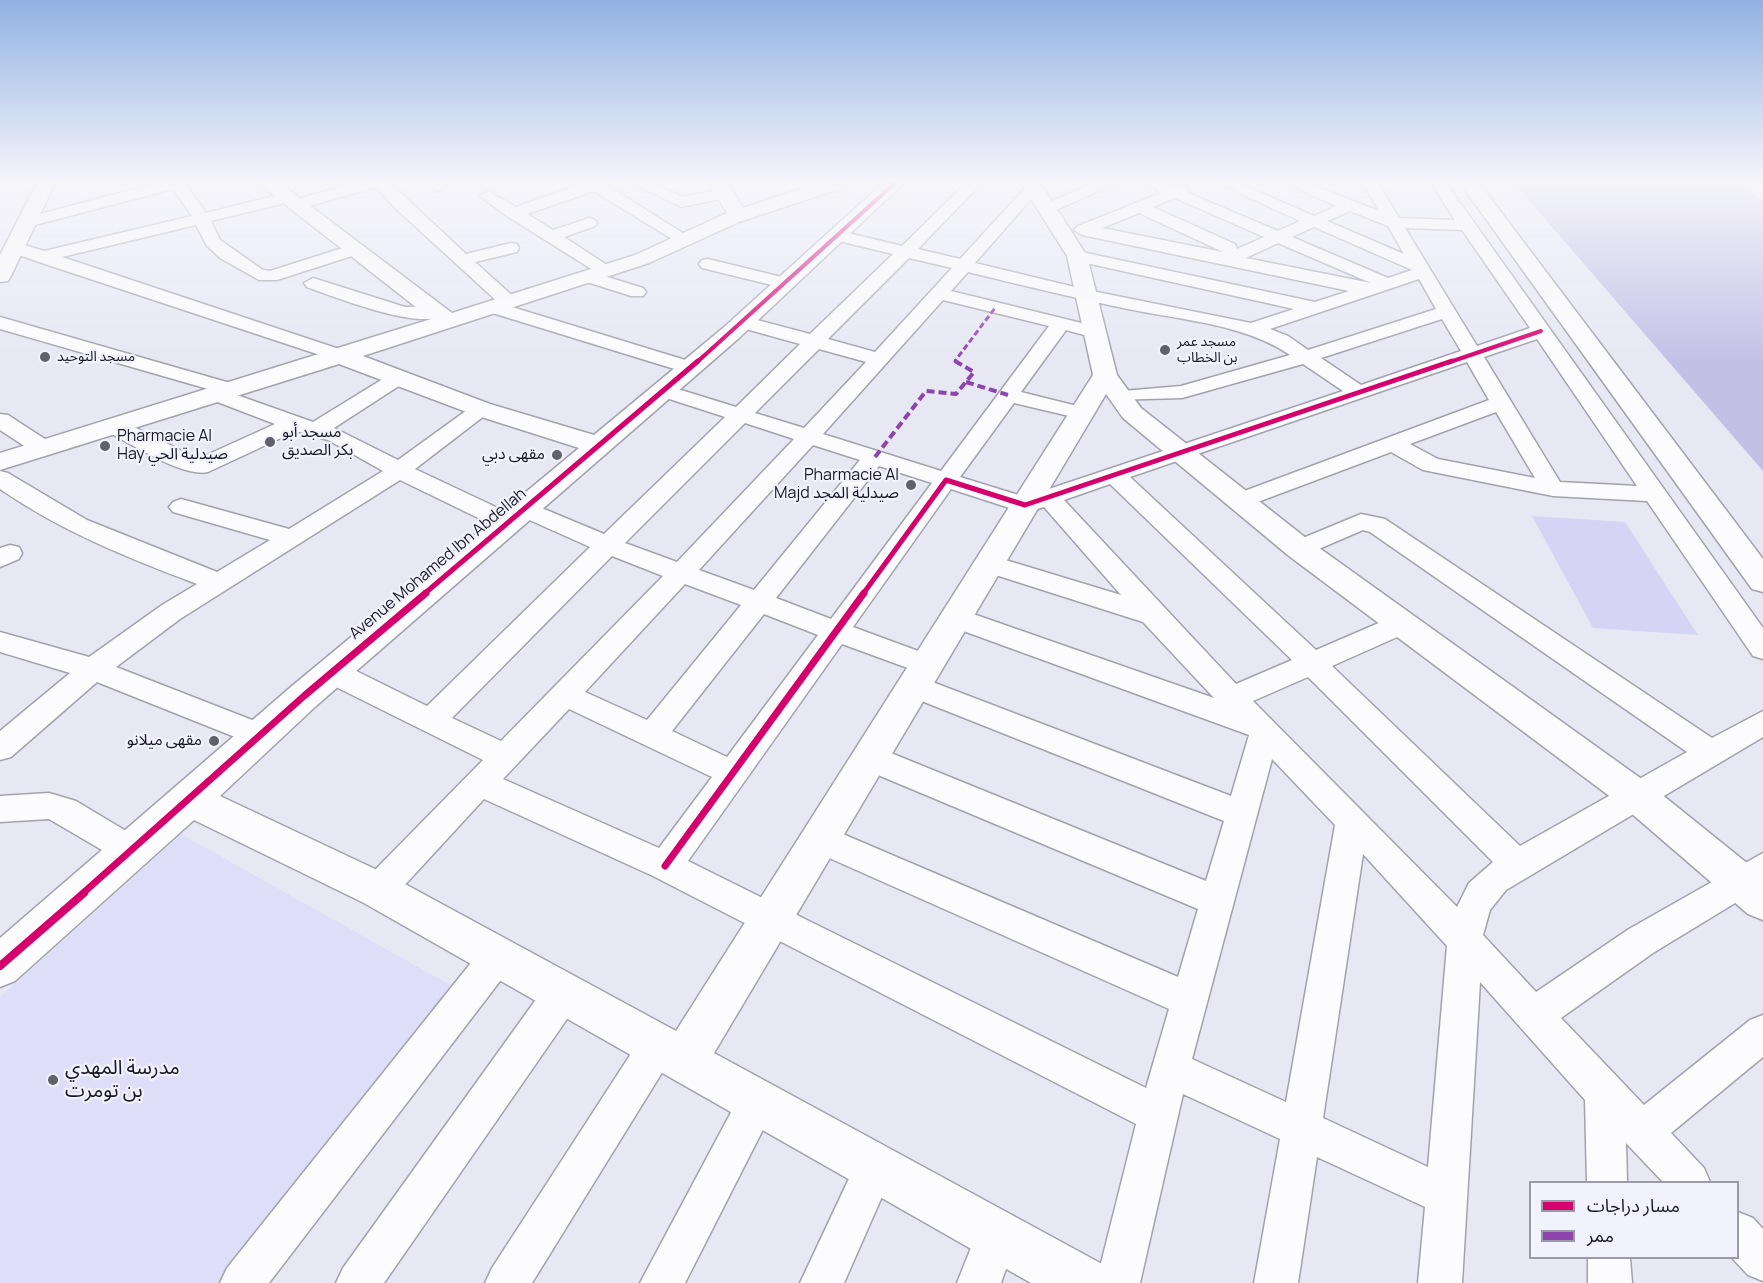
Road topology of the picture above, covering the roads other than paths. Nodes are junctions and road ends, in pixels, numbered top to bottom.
1 (41, 243) edge
2 (74, 243) edge
3 (214, 243) edge
4 (343, 243) edge
5 (444, 243) edge
6 (559, 243) edge
7 (679, 243) edge
8 (828, 243) edge
9 (873, 243) edge
10 (914, 243) edge
11 (984, 243) edge
12 (1068, 243) edge
13 (1162, 243) edge
14 (1209, 243) edge
15 (1265, 243) edge
16 (1290, 243) edge
17 (1363, 243) edge
18 (1406, 243) edge
19 (1480, 243) edge
20 (1513, 243) edge
21 (511, 248) dead end
22 (352, 250) junction
23 (907, 250) junction
24 (19, 254) edge
25 (1077, 256) junction
26 (1235, 256) junction
27 (113, 257) dead end
28 (464, 260) junction
29 (708, 264) dead end
30 (966, 265) junction
31 (1421, 269) junction
32 (84, 271) junction
33 (598, 274) junction
34 (0, 276) edge
35 (313, 284) dead end
36 (784, 284) junction
37 (1379, 287) junction
38 (637, 292) dead end
39 (941, 294) junction
40 (1088, 295) junction
41 (501, 305) junction
42 (1314, 307) junction
43 (1446, 312) junction
44 (442, 317) junction
45 (742, 322) junction
46 (0, 324) edge
47 (1061, 324) junction
48 (1252, 329) junction
49 (1541, 330) junction
50 (1095, 332) junction
51 (814, 341) junction
52 (1470, 355) junction
53 (338, 356) junction
54 (1308, 357) junction
55 (879, 359) junction
56 (688, 367) junction
57 (398, 378) junction
58 (1111, 386) junction
59 (662, 390) junction
60 (222, 392) junction
61 (1358, 392) junction
62 (1008, 395) junction
63 (1500, 403) junction
64 (481, 408) junction
65 (1082, 413) junction
66 (742, 414) junction
67 (0, 420) edge
68 (293, 424) junction
69 (114, 426) junction
70 (318, 428) junction
71 (807, 435) junction
72 (1393, 444) junction
73 (597, 445) junction
74 (43, 448) junction
75 (1180, 452) junction
76 (875, 457) junction
77 (0, 462) edge
78 (398, 470) junction
79 (1113, 474) junction
80 (0, 478) edge
81 (946, 480) junction
82 (1553, 489) junction
83 (1655, 494) junction
84 (1037, 501) junction
85 (1239, 501) junction
86 (181, 507) dead end
87 (516, 516) junction
88 (291, 538) junction
89 (609, 546) junction
90 (1300, 549) junction
91 (989, 564) junction
92 (682, 573) junction
93 (1763, 580) edge
94 (218, 582) junction
95 (758, 602) junction
96 (1152, 614) junction
97 (956, 618) junction
98 (1404, 622) junction
99 (836, 631) junction
100 (0, 642) edge
101 (1763, 649) edge
102 (1312, 663) junction
103 (93, 669) junction
104 (332, 672) junction
105 (920, 676) junction
106 (565, 696) junction
107 (1233, 698) junction
108 (430, 721) junction
109 (1763, 723) edge
110 (1260, 728) junction
111 (7, 734) edge
112 (260, 735) junction
113 (651, 736) junction
114 (1712, 753) junction
115 (505, 757) junction
116 (870, 758) junction
117 (732, 773) junction
118 (480, 783) junction
119 (1637, 796) junction
120 (190, 800) junction
121 (0, 809) edge
122 (1242, 814) junction
123 (1352, 820) junction
124 (820, 839) junction
125 (130, 850) junction
126 (1517, 865) junction
127 (665, 866) junction
128 (1756, 884) edge
129 (378, 890) junction
130 (1217, 901) junction
131 (771, 919) junction
132 (1465, 939) junction
133 (498, 956) junction
134 (0, 966) edge
135 (563, 993) junction
136 (1189, 1000) junction
137 (1533, 1016) junction
138 (1763, 1034) edge
139 (671, 1053) junction
140 (1170, 1068) junction
141 (1604, 1092) junction
142 (758, 1102) junction
143 (1158, 1114) junction
144 (1300, 1130) junction
145 (1642, 1132) junction
146 (875, 1167) junction
147 (1607, 1181) edge
148 (1689, 1181) edge
149 (1448, 1197) junction
150 (997, 1235) junction
151 (1739, 1235) edge
152 (1609, 1259) edge
153 (1763, 1260) edge
154 (242, 1283) edge
155 (358, 1283) edge
156 (507, 1283) edge
157 (662, 1283) edge
158 (822, 1283) edge
159 (979, 1283) edge
160 (1083, 1283) edge
161 (1118, 1283) edge
162 (1276, 1283) edge
163 (1440, 1283) edge
164 (1610, 1283) edge

1 - 24 street
2 - 24 street
3 - 22 street
4 - 22 street
5 - 28 street
6 - 33 street
7 - 33 street
8 - 36 street, Avenue Mohamed Ibn Abdellah
9 - 23 street
10 - 23 street
11 - 30 street
12 - 25 street
13 - 26 street
14 - 26 street
15 - 26 street
16 - 37 street
17 - 31 street
18 - 31 street
19 - 49 street
20 - 93 street
21 - 28 street
22 - 44 street
23 - 30 street
23 - 51 street
24 - 32 street
24 - 34 street
25 - 40 street
25 - 42 street
26 - 37 street
27 - 32 street
28 - 41 street
29 - 36 street
30 - 39 street
30 - 40 street
31 - 37 street
31 - 43 street
32 - 53 street
33 - 38 street
33 - 41 street
35 - 44 street
36 - 45 street, Avenue Mohamed Ibn Abdellah
37 - 42 street
39 - 47 street
39 - 55 street
40 - 48 street
40 - 50 street
41 - 44 street
41 - 56 street
42 - 48 street
43 - 52 street
43 - 54 street
44 - 53 street
45 - 51 street
45 - 56 street, Avenue Mohamed Ibn Abdellah
46 - 60 street
47 - 50 street
47 - 62 street
48 - 54 street
49 - 52 street
49 - 83 street
50 - 58 street
51 - 55 street
51 - 66 street
52 - 61 street
52 - 63 street
53 - 57 street
53 - 60 street
54 - 58 street
54 - 61 street
55 - 71 street
56 - 59 street, Avenue Mohamed Ibn Abdellah
57 - 64 street
57 - 70 street
58 - 65 street
58 - 75 street
59 - 66 street
59 - 73 street, Avenue Mohamed Ibn Abdellah
60 - 68 street
60 - 69 street
61 - 75 street
62 - 65 street
62 - 81 street
63 - 72 street
63 - 82 street
64 - 73 street
64 - 78 street
65 - 84 street
66 - 71 street
66 - 89 street
67 - 74 street
68 - 69 street
68 - 70 street
69 - 74 street
70 - 78 street
71 - 76 street
71 - 92 street
72 - 82 street
72 - 85 street
73 - 87 street, Avenue Mohamed Ibn Abdellah
74 - 77 street
75 - 79 street
75 - 85 street
76 - 81 street
76 - 95 street
78 - 87 street
78 - 88 street
79 - 84 street
79 - 102 street
80 - 94 street
81 - 84 street
81 - 99 street
82 - 83 street
83 - 101 street
84 - 91 street
84 - 96 street
85 - 90 street
86 - 88 street
87 - 89 street
87 - 104 street, Avenue Mohamed Ibn Abdellah
88 - 94 street
89 - 92 street
89 - 108 street
90 - 98 street
90 - 114 street
91 - 96 street
91 - 97 street
92 - 95 street
92 - 106 street
94 - 103 street
95 - 99 street
95 - 113 street
96 - 107 street
97 - 105 street
97 - 110 street
98 - 102 street
98 - 119 street
99 - 105 street
99 - 117 street
100 - 103 street
102 - 107 street
102 - 126 street
103 - 111 street
103 - 112 street
104 - 108 street
104 - 112 street, Avenue Mohamed Ibn Abdellah
105 - 116 street
105 - 122 street
106 - 113 street
106 - 115 street
107 - 110 street
108 - 115 street
109 - 114 street
110 - 122 street
110 - 123 street
112 - 120 street, Avenue Mohamed Ibn Abdellah
113 - 117 street
114 - 119 street
115 - 118 street
116 - 124 street
116 - 130 street
117 - 127 street
118 - 127 street
118 - 129 street
119 - 126 street
119 - 128 street
120 - 125 street, Avenue Mohamed Ibn Abdellah
120 - 129 street
121 - 125 street
122 - 130 street
123 - 132 street
123 - 144 street
124 - 131 street
124 - 136 street
125 - 134 street, Avenue Mohamed Ibn Abdellah
126 - 132 street
127 - 131 street
128 - 137 street
129 - 133 street
130 - 136 street
131 - 139 street
131 - 143 street
132 - 137 street
132 - 149 street
133 - 135 street
133 - 154 street
135 - 139 street
135 - 155 street
136 - 140 street
137 - 141 street
138 - 145 street
139 - 142 street
139 - 156 street
140 - 143 street
140 - 144 street
141 - 145 street
141 - 147 street
142 - 146 street
142 - 157 street
143 - 161 street
144 - 149 street
144 - 162 street
145 - 148 street
146 - 150 street
146 - 158 street
149 - 163 street
150 - 159 street
150 - 160 street
151 - 153 street
152 - 164 street

